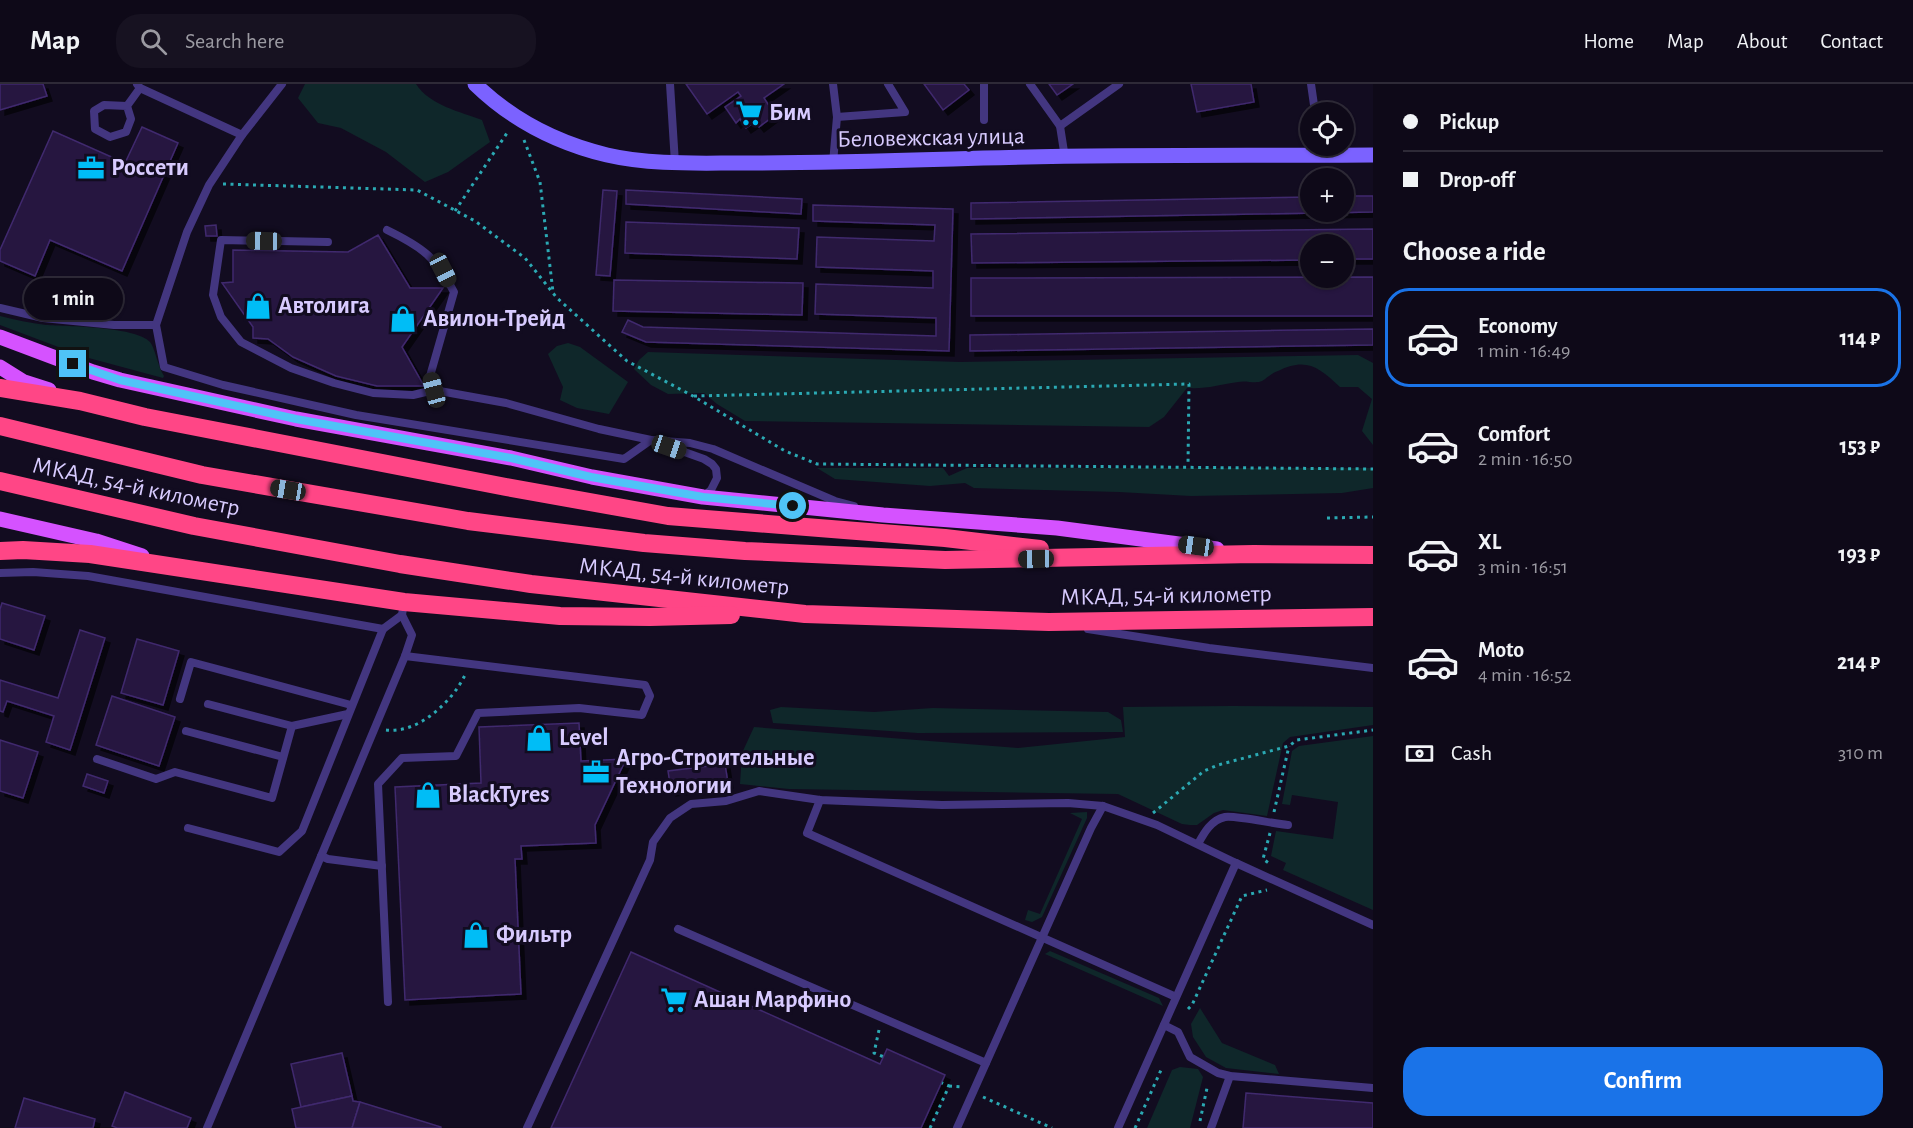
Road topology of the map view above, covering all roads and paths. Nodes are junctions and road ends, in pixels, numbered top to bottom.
1 (282, 84) edge
2 (475, 84) edge
3 (670, 84) edge
4 (833, 84) edge
5 (888, 84) edge
6 (984, 84) edge
7 (1030, 84) edge
8 (1119, 84) edge
9 (1311, 84) edge
10 (139, 86) edge
11 (1314, 102) edge
12 (127, 106) junction
13 (837, 117) junction
14 (516, 119) junction
15 (984, 120) dead end
16 (1060, 126) junction
17 (242, 135) junction
18 (1300, 152) edge
19 (1354, 154) edge
20 (1373, 155) edge
21 (1065, 158) junction
22 (675, 163) junction
23 (833, 163) junction
24 (209, 185) junction
25 (455, 211) junction
26 (387, 230) dead end
27 (328, 242) dead end
28 (553, 293) junction
29 (0, 308) edge
30 (156, 325) junction
31 (0, 337) edge
32 (0, 367) edge
33 (0, 388) edge
34 (434, 390) junction
35 (693, 396) junction
36 (80, 401) junction
37 (0, 426) edge
38 (651, 440) junction
39 (1188, 466) junction
40 (1373, 469) edge
41 (0, 481) edge
42 (703, 497) junction
43 (883, 515) junction
44 (1373, 517) edge
45 (1327, 518) dead end
46 (0, 519) edge
47 (0, 551) edge
48 (1254, 554) junction
49 (1367, 555) edge
50 (1104, 557) junction
51 (171, 566) junction
52 (0, 573) edge
53 (403, 608) junction
54 (805, 614) junction
55 (1373, 617) edge
56 (1049, 622) junction
57 (383, 629) junction
58 (405, 656) junction
59 (471, 664) junction
60 (1373, 668) edge
61 (180, 699) dead end
62 (208, 704) dead end
63 (349, 709) junction
64 (291, 726) junction
65 (375, 729) junction
66 (1373, 730) edge
67 (186, 731) dead end
68 (1289, 746) junction
69 (283, 758) junction
70 (98, 759) dead end
71 (820, 800) junction
72 (1103, 806) junction
73 (1148, 821) junction
74 (1272, 824) junction
75 (1288, 825) dead end
76 (188, 828) dead end
77 (1198, 844) junction
78 (321, 856) junction
79 (1236, 863) junction
80 (382, 866) junction
81 (1277, 869) dead end
82 (1267, 890) dead end
83 (1373, 925) edge
84 (678, 929) dead end
85 (1042, 937) junction
86 (1176, 997) junction
87 (388, 1002) dead end
88 (1188, 1009) dead end
89 (882, 1018) junction
90 (1164, 1025) junction
91 (884, 1057) dead end
92 (986, 1064) junction
93 (1161, 1070) dead end
94 (1230, 1076) junction
95 (942, 1083) dead end
96 (949, 1086) junction
97 (962, 1087) dead end
98 (1207, 1088) dead end
99 (1373, 1088) edge
100 (983, 1097) dead end
101 (207, 1128) edge
102 (526, 1128) edge
103 (930, 1128) edge
104 (957, 1128) edge
105 (1052, 1128) edge
106 (1118, 1128) edge
107 (1135, 1128) edge
108 (1198, 1128) edge
109 (1211, 1128) edge

1 - 17 lane
2 - 14 street, Беловежская улица
3 - 22 lane
4 - 13 lane
5 - 13 lane
6 - 15 lane
7 - 16 lane
8 - 16 lane
9 - 11 lane
10 - 12 lane
10 - 17 lane
12 - 12 lane
13 - 23 lane
14 - 22 street, Беловежская улица
14 - 25 path
14 - 28 path
16 - 21 lane
17 - 24 lane
18 - 21 street, Беловежская улица
19 - 20 street, Беловежская улица
21 - 23 street, Беловежская улица
22 - 23 street, Беловежская улица
24 - 25 path
24 - 30 lane
25 - 28 path
26 - 34 lane
27 - 34 lane
28 - 35 path
29 - 30 lane
30 - 38 lane
31 - 42 main road
32 - 36 main road
33 - 36 highway
34 - 38 lane
35 - 39 path
35 - 39 path
36 - 50 highway
37 - 50 highway, МКАД, 54-й километр
38 - 42 lane
38 - 43 lane
39 - 40 path
41 - 54 highway, МКАД, 54-й километр
42 - 43 main road
43 - 48 main road
44 - 45 path
46 - 51 main road
47 - 51 highway
48 - 49 highway, МКАД, 54-й километр
48 - 50 highway, МКАД, 54-й километр
51 - 53 highway
52 - 57 lane
53 - 54 highway
53 - 57 lane
53 - 58 lane
54 - 56 highway, МКАД, 54-й километр
55 - 56 highway, МКАД, 54-й километр
56 - 60 lane
57 - 63 lane
58 - 59 lane
58 - 65 lane
59 - 65 path
59 - 80 lane
61 - 63 lane
62 - 64 lane
63 - 64 lane
63 - 76 lane
64 - 69 lane
65 - 78 lane
66 - 68 path
67 - 69 lane
68 - 73 path
68 - 74 path
69 - 70 lane
71 - 72 lane
71 - 85 lane
71 - 102 lane
72 - 73 lane
72 - 85 lane
73 - 77 lane
74 - 75 lane
74 - 77 lane
74 - 81 path
77 - 79 lane
78 - 80 lane
78 - 101 lane
79 - 83 lane
79 - 86 lane
80 - 87 lane
82 - 88 path
84 - 89 lane
85 - 86 lane
85 - 92 lane
86 - 90 lane
89 - 91 path
89 - 92 lane
90 - 94 lane
90 - 106 lane
92 - 104 lane
93 - 107 path
94 - 99 lane
94 - 109 lane
95 - 96 path
96 - 97 path
96 - 103 path
98 - 108 path
100 - 105 path

